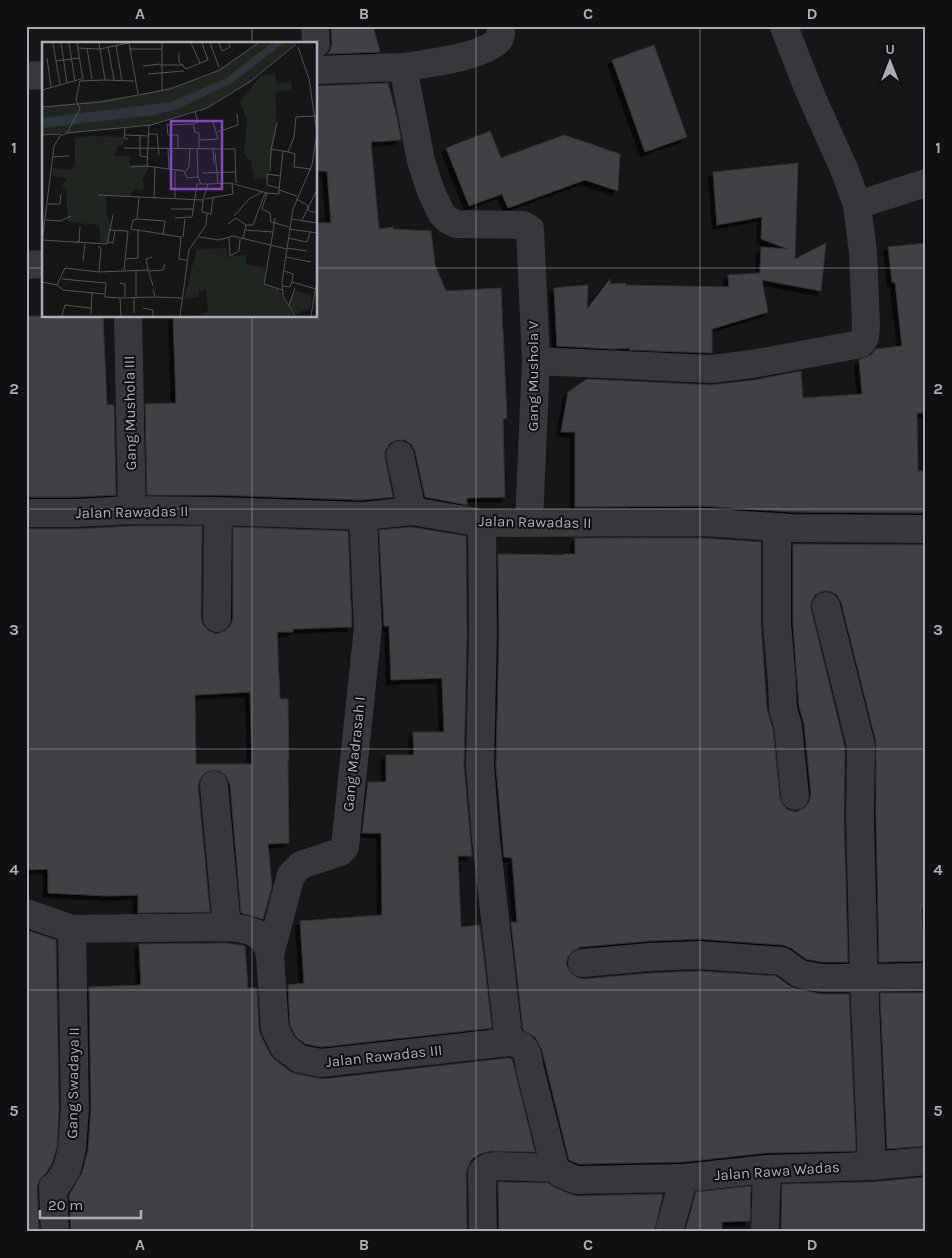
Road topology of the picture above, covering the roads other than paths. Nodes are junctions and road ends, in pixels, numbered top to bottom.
1 (315, 26) edge
2 (500, 26) edge
3 (784, 27) edge
4 (316, 42) edge
5 (403, 67) junction
6 (318, 69) edge
7 (42, 75) edge
8 (26, 76) edge
9 (926, 183) edge
10 (857, 205) junction
11 (42, 264) edge
12 (26, 265) edge
13 (128, 318) edge
14 (536, 360) junction
15 (400, 455) dead end
16 (132, 510) junction
17 (218, 511) junction
18 (412, 511) junction
19 (26, 513) edge
20 (363, 516) junction
21 (529, 522) junction
22 (482, 523) junction
23 (777, 527) junction
24 (926, 528) edge
25 (826, 606) dead end
26 (216, 618) dead end
27 (214, 785) dead end
28 (794, 796) dead end
29 (26, 913) edge
30 (227, 928) junction
31 (72, 929) junction
32 (270, 955) junction
33 (582, 963) dead end
34 (926, 977) edge
35 (864, 978) junction
36 (509, 1042) junction
37 (926, 1161) edge
38 (872, 1166) junction
39 (555, 1168) junction
40 (766, 1170) junction
41 (684, 1178) junction
42 (56, 1232) edge
43 (483, 1232) edge
44 (669, 1232) edge
45 (765, 1232) edge

1 - 4 street
2 - 5 street
3 - 10 street
5 - 6 street
5 - 14 street, Gang Mushola V
7 - 8 street
9 - 10 street
10 - 14 street
11 - 12 street
13 - 16 street, Gang Mushola III
14 - 21 street, Gang Mushola V
15 - 18 street
16 - 17 street, Jalan Rawadas II
16 - 19 street, Jalan Rawadas II
17 - 20 street, Jalan Rawadas II
17 - 26 street
18 - 20 street, Jalan Rawadas II
18 - 22 street, Jalan Rawadas II
20 - 32 street, Gang Madrasah I
21 - 22 street, Jalan Rawadas II
21 - 23 street, Jalan Rawadas II
22 - 36 street
23 - 24 street, Jalan Rawadas II
23 - 28 street
25 - 35 street
27 - 30 street
29 - 31 street, Jalan Rawadas III
30 - 31 street, Jalan Rawadas III
30 - 32 street, Jalan Rawadas III
31 - 42 street, Gang Swadaya II
32 - 36 street, Jalan Rawadas III
33 - 35 street
34 - 35 street
35 - 38 street
36 - 39 street
37 - 38 street, Jalan Rawa Wadas
38 - 40 street, Jalan Rawa Wadas
39 - 41 street
39 - 43 street
40 - 41 street, Jalan Rawa Wadas
40 - 45 street
41 - 44 street

